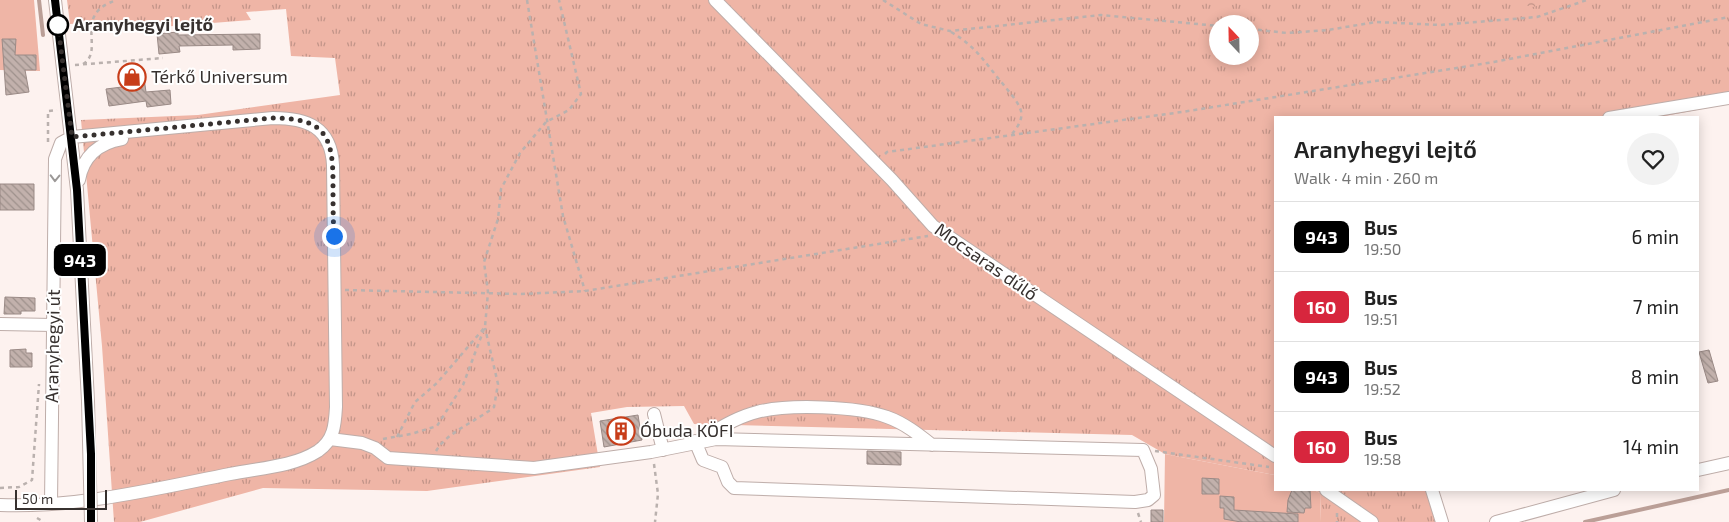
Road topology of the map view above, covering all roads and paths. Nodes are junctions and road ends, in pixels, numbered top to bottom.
1 (55, 0) edge
2 (117, 0) edge
3 (527, 0) edge
4 (559, 0) edge
5 (715, 0) edge
6 (883, 0) edge
7 (1587, 0) edge
8 (111, 1) edge
9 (1729, 17) edge
10 (1209, 25) edge
11 (1259, 30) edge
12 (950, 31) junction
13 (163, 58) dead end
14 (82, 64) junction
15 (64, 67) junction
16 (1729, 98) edge
17 (1621, 116) edge
18 (546, 122) junction
19 (170, 129) junction
20 (1011, 136) junction
21 (72, 137) junction
22 (887, 152) dead end
23 (77, 190) junction
24 (944, 234) junction
25 (334, 289) junction
26 (584, 291) junction
27 (488, 292) junction
28 (0, 324) edge
29 (53, 325) junction
30 (485, 327) junction
31 (654, 414) dead end
32 (397, 437) junction
33 (330, 439) junction
34 (695, 441) junction
35 (362, 443) junction
36 (932, 445) junction
37 (1143, 450) junction
38 (657, 451) junction
39 (1274, 455) edge
40 (430, 462) junction
41 (1729, 463) edge
42 (1274, 468) edge
43 (1699, 470) edge
44 (0, 488) edge
45 (14, 488) dead end
46 (1327, 491) edge
47 (1432, 491) edge
48 (1610, 491) edge
49 (51, 504) junction
50 (0, 505) edge
51 (92, 522) edge
52 (655, 522) edge
53 (1372, 522) edge
54 (1442, 522) edge
55 (1496, 522) edge

1 - 15 street, Aranyhegyi út
2 - 8 path
3 - 18 path
4 - 18 path
5 - 24 street, Mocsaras dűlő
6 - 12 path
7 - 11 path
8 - 14 path
9 - 20 path
10 - 12 path
12 - 20 path
13 - 14 path
14 - 15 path
15 - 21 street, Aranyhegyi út
16 - 17 street
18 - 26 path
18 - 27 path
19 - 21 street
19 - 23 street
19 - 25 street
20 - 22 path
21 - 23 street, Aranyhegyi út
21 -> 29 street, Aranyhegyi út
23 - 51 street, Aranyhegyi út, bridge
24 - 26 path
24 - 39 street, Mocsaras dűlő
25 - 27 path
25 - 33 street
26 - 27 path
27 - 30 path
28 - 29 street
29 - 49 street, Aranyhegyi út
30 - 32 path
30 - 32 path
30 - 40 path
31 - 38 street
32 - 35 path
33 - 35 street
33 - 49 street
34 - 36 street
34 - 36 street
34 - 37 street
34 - 38 street
35 - 40 street
36 - 37 street
37 - 42 path
38 - 40 street
38 - 52 path
41 - 43 street
44 - 45 path
46 - 53 street
47 - 54 street
48 - 55 street
49 - 50 street

